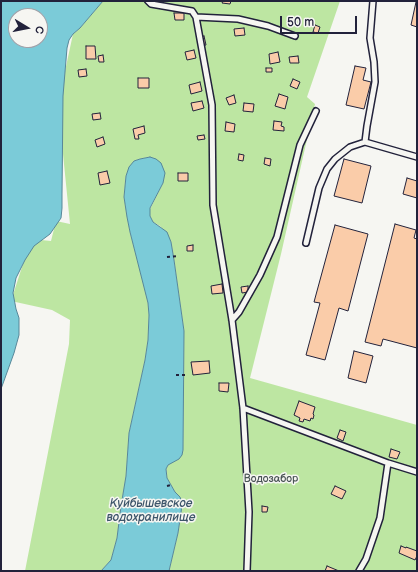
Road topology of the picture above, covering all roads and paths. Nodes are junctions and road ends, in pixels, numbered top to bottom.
1 (148, 1) edge
2 (373, 1) edge
3 (196, 17) junction
4 (295, 36) dead end
5 (316, 111) dead end
6 (365, 142) junction
7 (417, 157) edge
8 (306, 243) dead end
9 (178, 256) dead end
10 (167, 257) dead end
11 (232, 320) junction
12 (176, 375) dead end
13 (187, 376) dead end
14 (243, 408) junction
15 (388, 463) junction
16 (417, 472) edge
17 (171, 485) dead end
18 (167, 486) dead end
19 (247, 571) edge
20 (359, 571) edge

1 - 3 lane
2 - 6 lane
3 - 4 lane
3 - 11 lane
5 - 11 lane
6 - 7 lane
6 - 8 lane
9 - 10 path
11 - 14 lane
12 - 13 path
14 - 15 lane
14 - 19 lane
15 - 16 lane
15 - 20 lane
17 - 18 path

